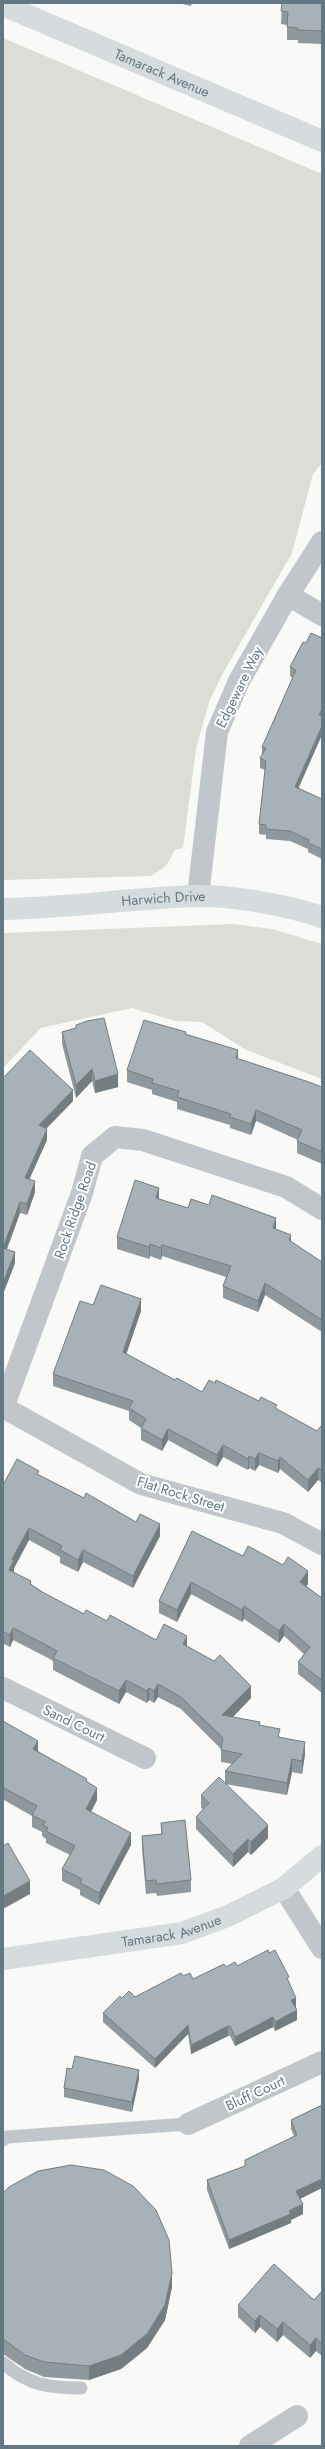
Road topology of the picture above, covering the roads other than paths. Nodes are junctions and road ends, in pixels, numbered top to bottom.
1 (3, 5) edge
2 (322, 141) edge
3 (322, 542) edge
4 (288, 595) junction
5 (322, 616) edge
6 (198, 896) junction
7 (3, 909) edge
8 (322, 917) edge
9 (322, 1210) edge
10 (3, 1408) edge
11 (322, 1544) edge
12 (3, 1688) edge
13 (145, 1758) dead end
14 (322, 1856) edge
15 (284, 1888) junction
16 (322, 1948) edge
17 (3, 1959) edge
18 (322, 2062) edge
19 (188, 2124) joint
20 (3, 2140) edge
21 (3, 2363) edge
22 (81, 2388) dead end
23 (297, 2416) dead end
24 (250, 2446) edge

1 - 2 main road, Tamarack Avenue
3 - 4 street, Edgeware Way
4 - 5 street
4 - 6 street, Edgeware Way
6 - 7 main road, Harwich Drive
6 - 8 main road, Harwich Drive
9 - 10 street, Rock Ridge Road
10 - 11 street, Flat Rock Street
12 - 13 street, Sand Court
14 - 15 main road, Tamarack Avenue
15 - 16 street
15 - 17 main road, Tamarack Avenue
18 - 19 street, Bluff Court
19 - 20 lane
21 - 22 lane
23 - 24 street

